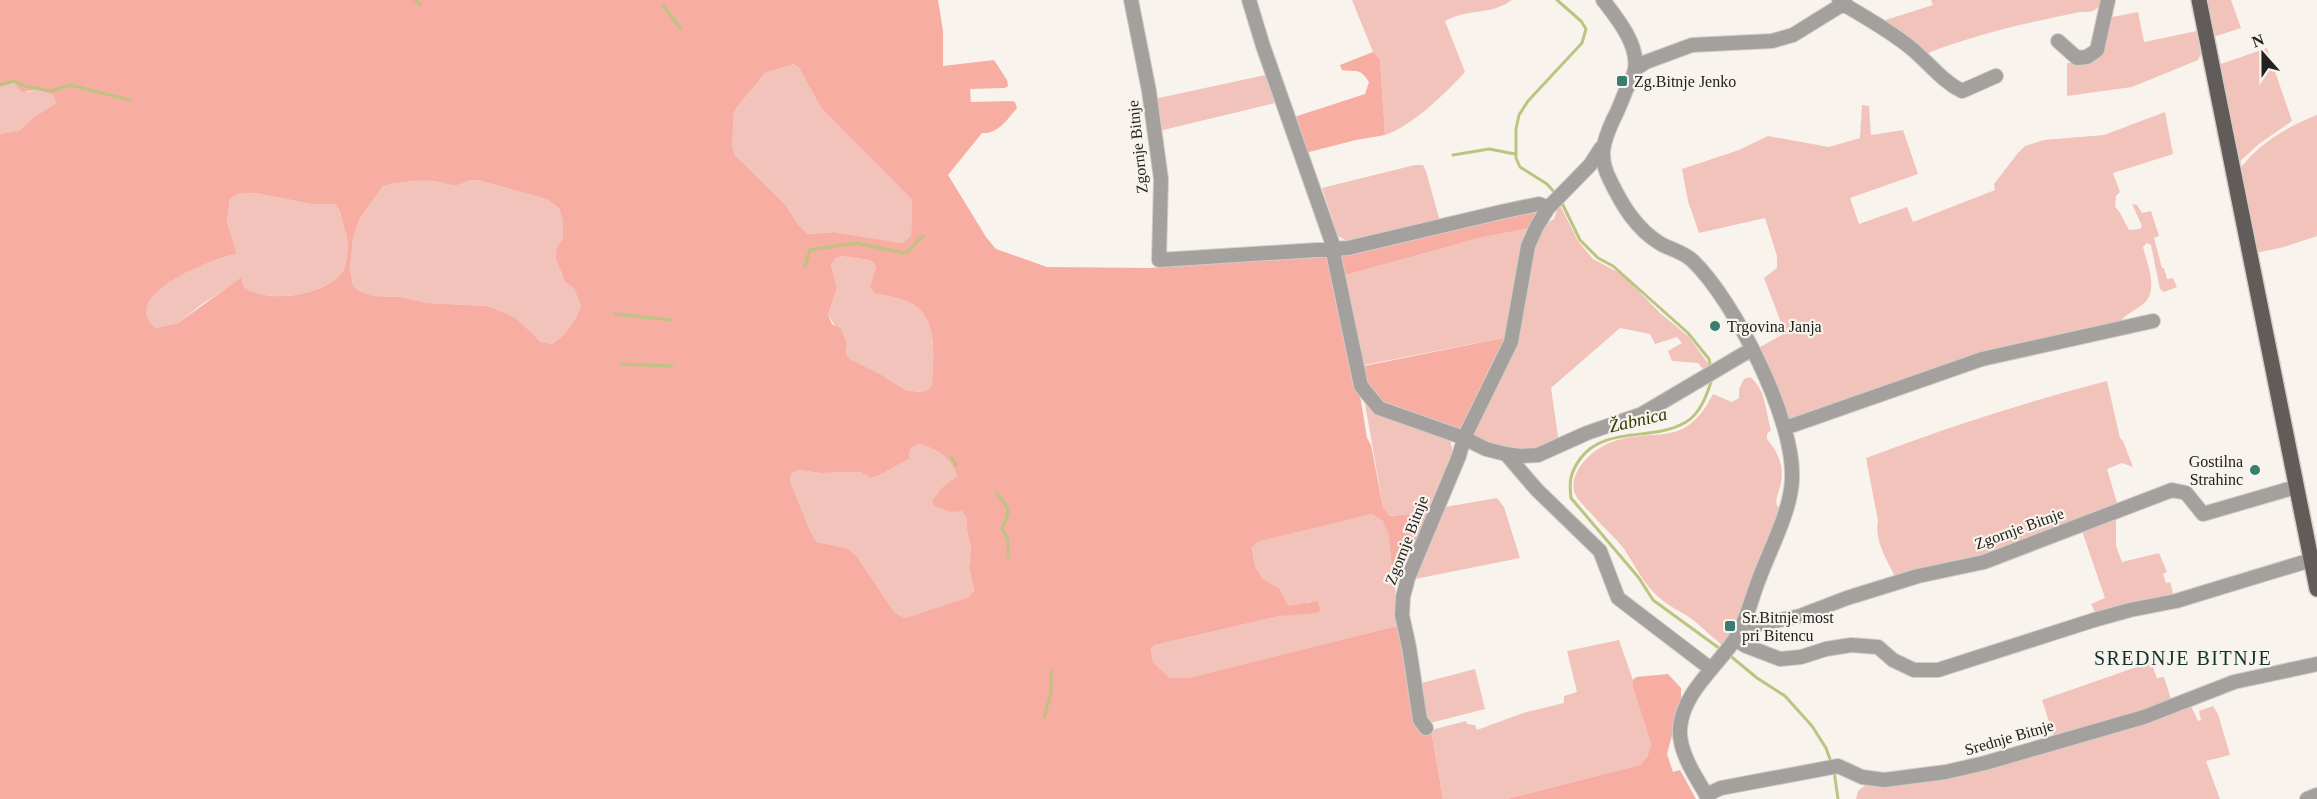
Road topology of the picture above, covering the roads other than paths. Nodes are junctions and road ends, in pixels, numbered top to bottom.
1 (1131, 0) edge
2 (1249, 0) edge
3 (1603, 0) edge
4 (2108, 0) edge
5 (2199, 0) edge
6 (1843, 2) edge
7 (2058, 42) dead end
8 (1635, 69) junction
9 (1996, 76) dead end
10 (1602, 147) junction
11 (1551, 205) junction
12 (1334, 248) junction
13 (2153, 321) dead end
14 (1752, 349) junction
15 (1785, 428) junction
16 (1464, 438) junction
17 (1506, 454) junction
18 (2296, 487) junction
19 (2312, 565) junction
20 (2317, 589) edge
21 (1745, 620) junction
22 (1733, 641) junction
23 (2317, 664) edge
24 (1715, 665) junction
25 (1426, 728) dead end
26 (2317, 795) edge
27 (1708, 797) edge
28 (2307, 799) edge

1 - 12 street, Zgornje Bitnje
2 - 12 street
3 - 8 street
4 - 7 street
5 - 18 main road
6 - 8 street
6 - 9 street
8 - 10 street, Zgornje Bitnje
10 - 11 street, Zgornje Bitnje
10 - 14 street
11 - 12 street, Zgornje Bitnje
11 - 16 street, Zgornje Bitnje
12 - 16 street
13 - 15 street
14 - 15 street
14 - 17 street
15 - 21 street
16 - 17 street
16 - 25 street, Zgornje Bitnje
17 - 24 street
18 - 19 main road
18 - 21 street, Zgornje Bitnje
19 - 20 main road
19 - 22 street
21 - 22 street
22 - 24 street
23 - 27 street, Srednje Bitnje
24 - 27 street, Srednje Bitnje
26 - 28 street

